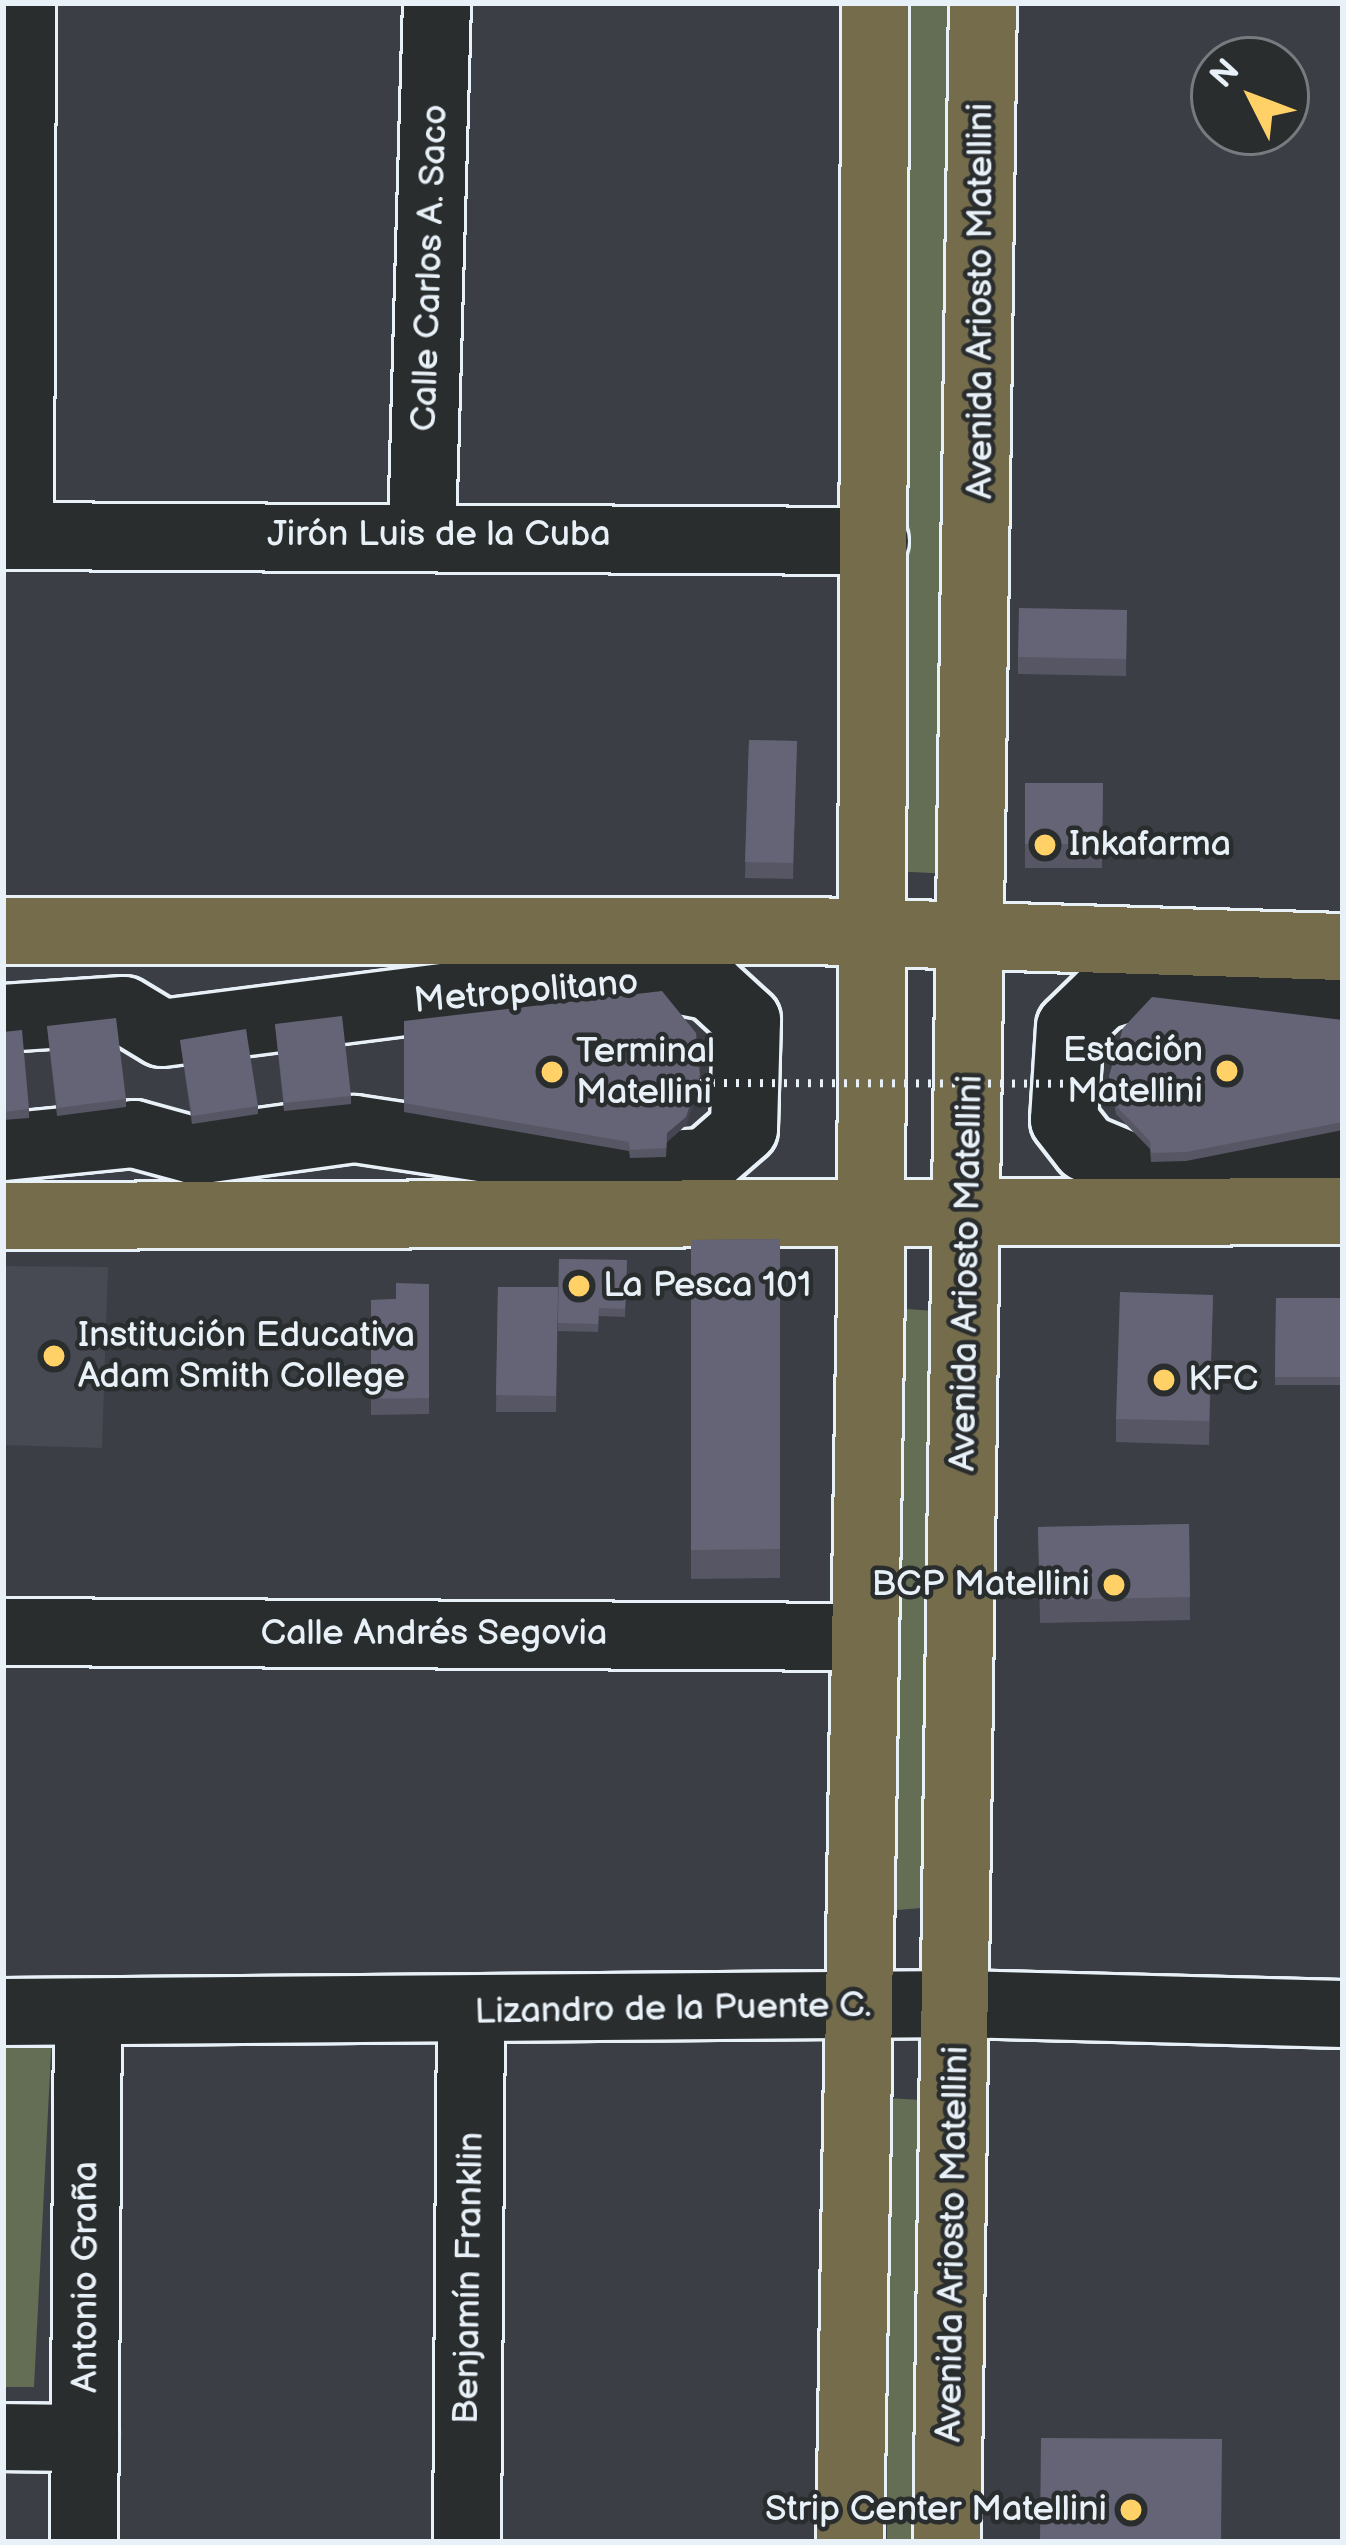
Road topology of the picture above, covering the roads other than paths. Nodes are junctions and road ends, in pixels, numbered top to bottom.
1 (22, 3) edge
2 (437, 3) edge
3 (875, 3) edge
4 (983, 3) edge
5 (422, 532) junction
6 (12, 536) edge
7 (875, 541) junction
8 (3, 931) edge
9 (872, 932) junction
10 (975, 935) junction
11 (1343, 947) edge
12 (1343, 1003) edge
13 (3, 1018) edge
14 (3, 1148) edge
15 (1343, 1149) edge
16 (1343, 1211) edge
17 (871, 1214) junction
18 (967, 1215) junction
19 (3, 1216) edge
20 (3, 1632) edge
21 (864, 1637) junction
22 (958, 2004) junction
23 (860, 2006) junction
24 (3, 2012) edge
25 (88, 2013) junction
26 (472, 2013) junction
27 (1343, 2014) edge
28 (3, 2437) edge
29 (85, 2438) junction
30 (84, 2542) edge
31 (467, 2542) edge
32 (850, 2542) edge
33 (947, 2542) edge

1 - 6 street
2 - 5 street, Calle Carlos A. Saco
3 - 7 main road
4 - 10 main road, Avenida Ariosto Matellini
5 - 6 street, Jirón Luis de la Cuba
5 - 7 street, Jirón Luis de la Cuba
7 - 9 main road
8 - 9 main road
9 - 10 main road
9 - 17 main road
10 - 11 main road
10 - 18 main road, Avenida Ariosto Matellini
12 - 15 street
13 - 14 street, Metropolitano
16 - 18 main road
17 - 18 main road
17 - 19 main road
17 - 21 main road
18 - 22 main road, Avenida Ariosto Matellini
20 - 21 street, Calle Andrés Segovia
21 - 23 main road
22 - 23 street, Lizandro de la Puente C.
22 - 27 street, Lizandro de la Puente C.
22 - 33 main road, Avenida Ariosto Matellini
23 - 26 street, Lizandro de la Puente C.
23 - 32 main road
24 - 25 street, Lizandro de la Puente C.
25 - 26 street, Lizandro de la Puente C.
25 - 29 street, Antonio Graña
26 - 31 street, Benjamín Franklin
28 - 29 street
29 - 30 street, Antonio Graña

